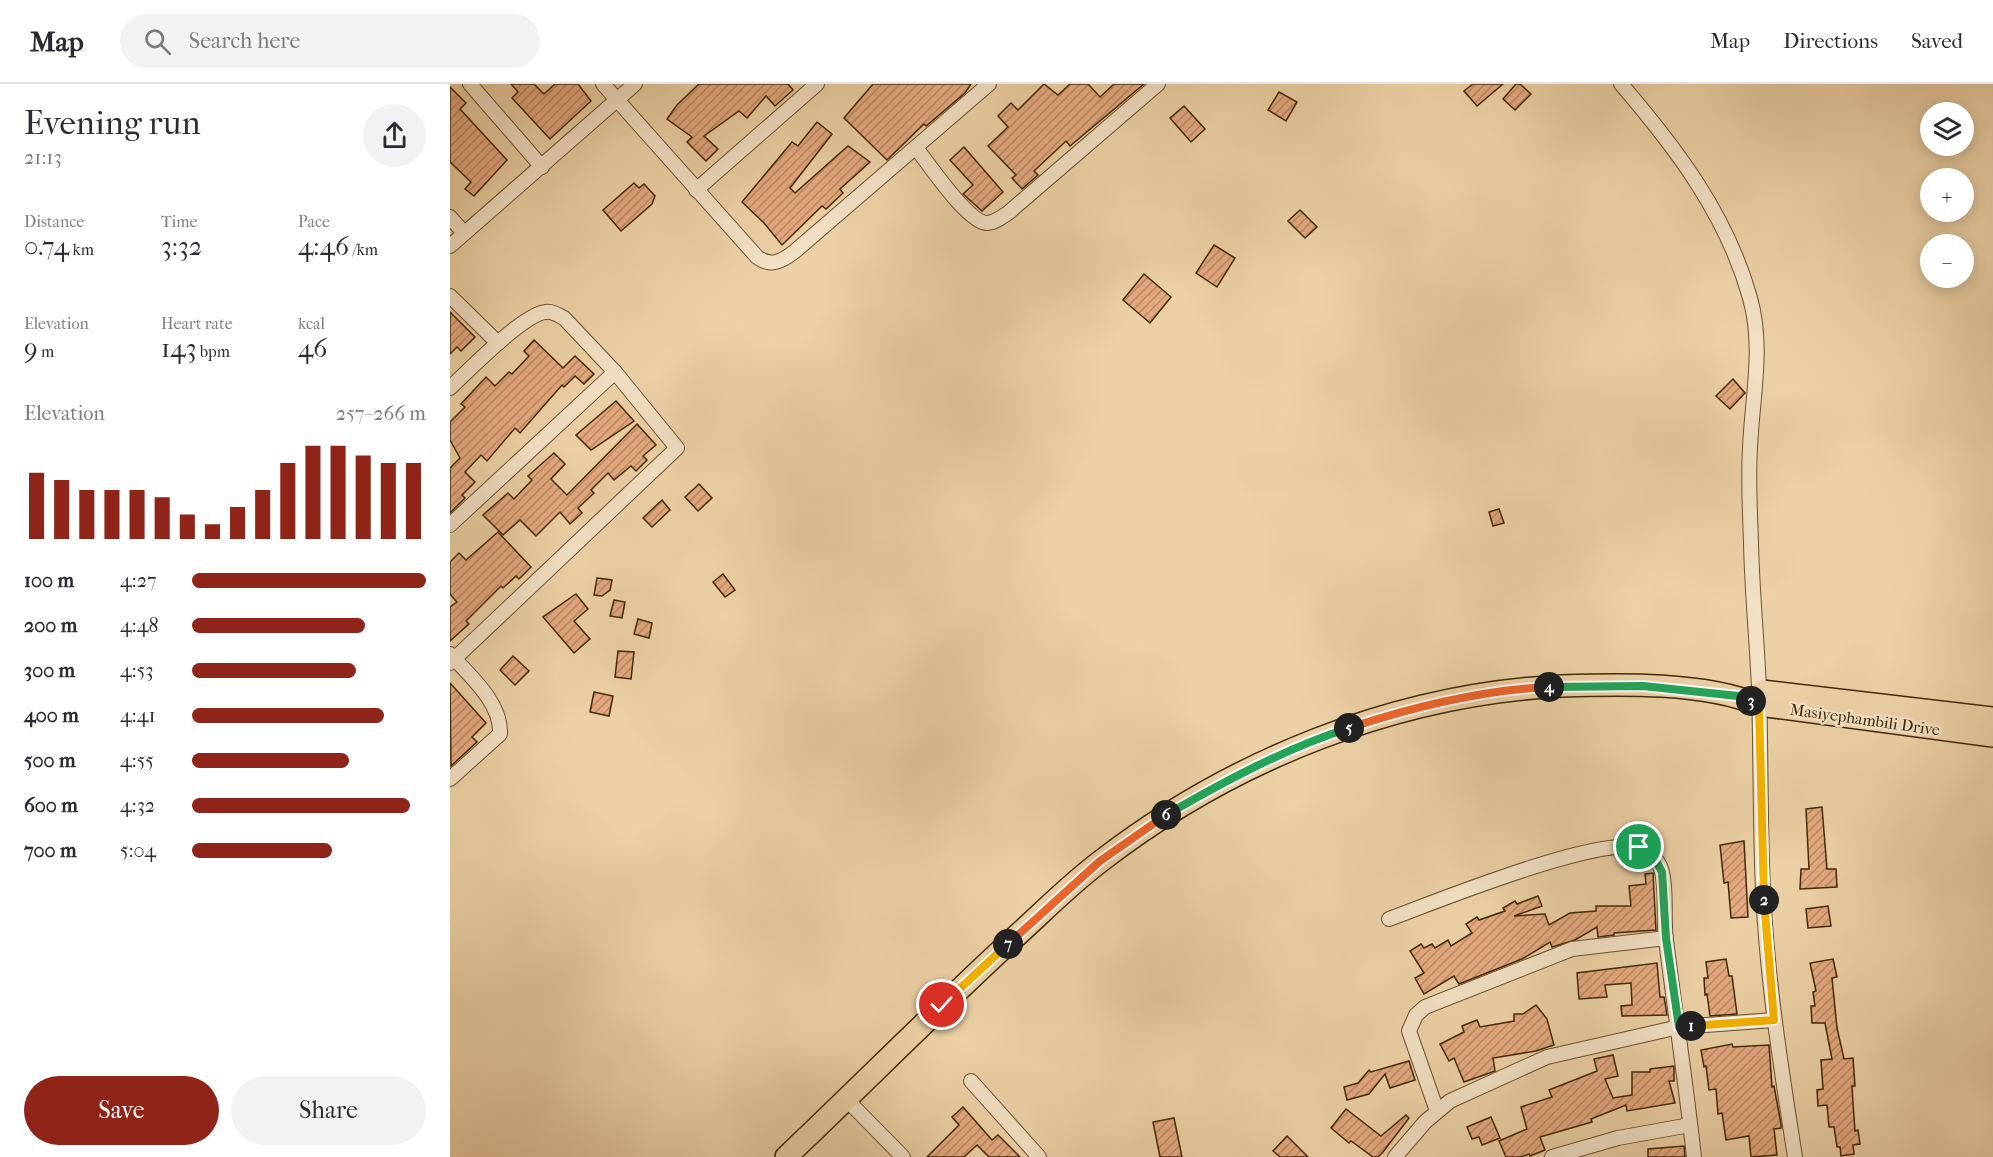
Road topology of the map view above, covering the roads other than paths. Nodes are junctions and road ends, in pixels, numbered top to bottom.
1 (470, 84) edge
2 (603, 84) edge
3 (635, 84) edge
4 (817, 84) edge
5 (990, 84) edge
6 (1158, 84) edge
7 (1621, 84) edge
8 (617, 100) junction
9 (916, 148) junction
10 (542, 167) junction
11 (696, 190) junction
12 (450, 217) edge
13 (464, 233) junction
14 (450, 246) edge
15 (450, 296) edge
16 (498, 343) junction
17 (615, 372) junction
18 (450, 388) edge
19 (450, 525) edge
20 (452, 658) edge
21 (1759, 698) junction
22 (1993, 718) edge
23 (1993, 736) edge
24 (450, 779) edge
25 (1389, 919) dead end
26 (1666, 938) junction
27 (1774, 1020) junction
28 (1679, 1027) junction
29 (971, 1081) dead end
30 (847, 1100) junction
31 (1437, 1111) junction
32 (1690, 1125) junction
33 (786, 1157) edge
34 (903, 1157) edge
35 (1039, 1157) edge
36 (1395, 1157) edge
37 (1552, 1157) edge
38 (1694, 1157) edge
39 (1795, 1157) edge

1 - 10 street
2 - 8 street
3 - 8 street
4 - 11 street
5 - 9 street
6 - 9 street
7 - 21 street
8 - 10 street
8 - 11 street
9 - 11 street
10 - 13 street
12 - 13 street
13 - 14 street
15 - 16 street
16 - 17 street
16 - 18 street
17 - 19 street
17 - 20 street
20 - 24 street
21 - 22 main road, Masiyephambili Drive
21 - 23 main road, Masiyephambili Drive
21 - 27 street
21 - 30 main road, Masiyephambili Drive
25 - 26 street
26 - 28 street
26 - 31 street
27 - 28 street
27 - 39 street
28 - 31 street
28 - 32 street
29 - 35 street
30 - 33 main road, Masiyephambili Drive
30 - 34 street
31 - 36 street
32 - 37 street
32 - 38 street

